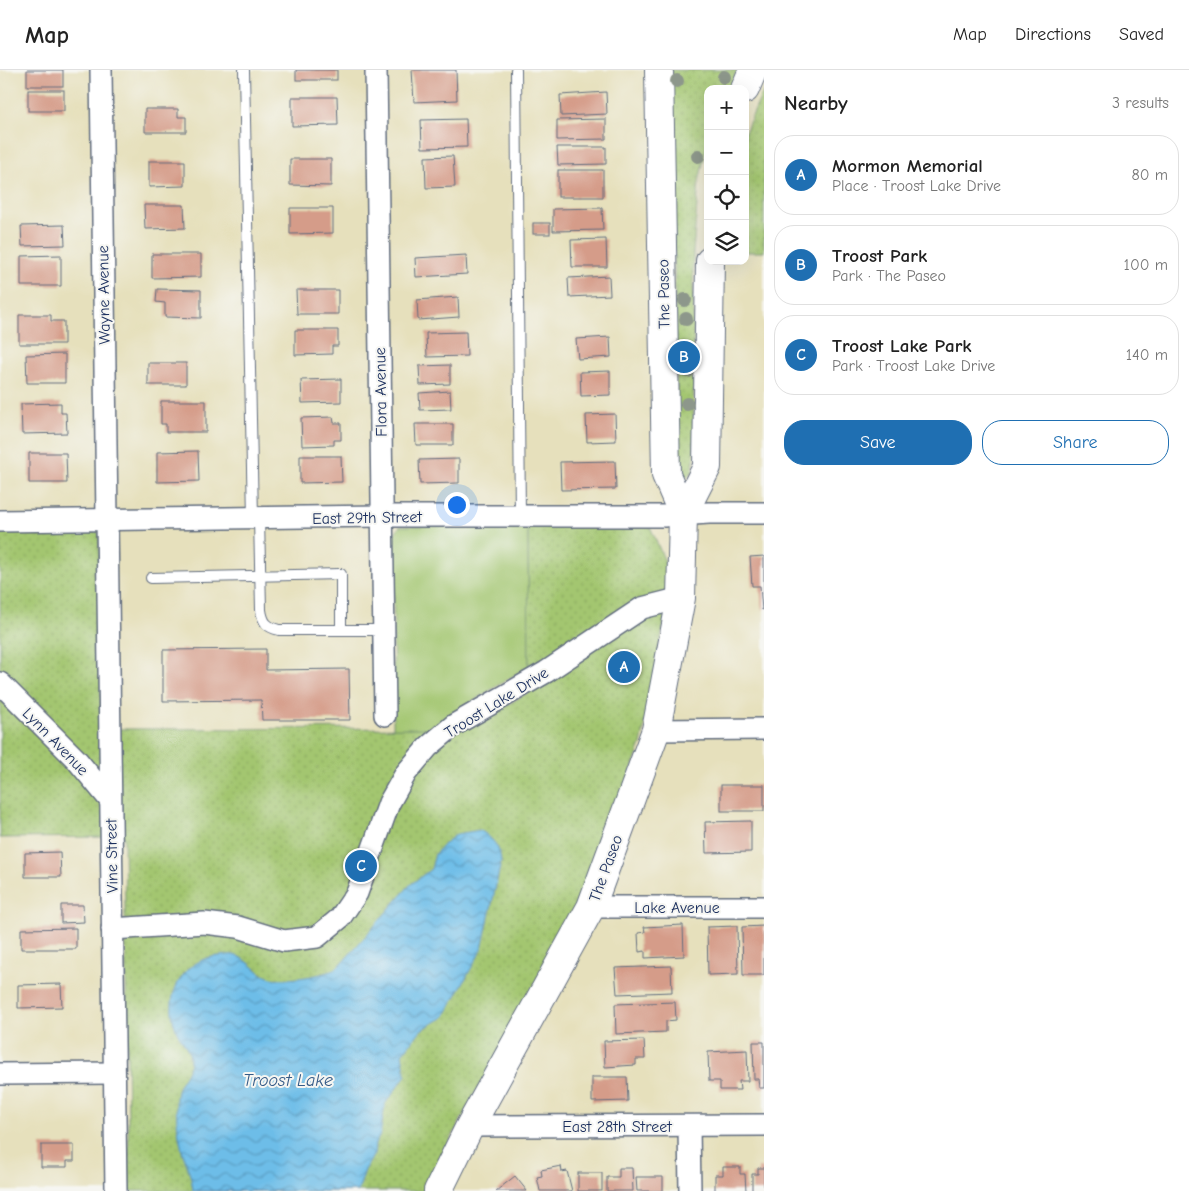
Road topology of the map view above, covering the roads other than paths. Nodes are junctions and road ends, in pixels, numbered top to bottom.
1 (101, 70) edge
2 (244, 70) edge
3 (376, 70) edge
4 (516, 70) edge
5 (659, 70) edge
6 (753, 70) edge
7 (747, 85) edge
8 (710, 265) edge
9 (764, 512) edge
10 (683, 514) junction
11 (382, 516) junction
12 (520, 516) junction
13 (256, 518) junction
14 (106, 520) junction
15 (0, 521) edge
16 (260, 576) junction
17 (151, 578) dead end
18 (680, 598) junction
19 (342, 630) junction
20 (384, 630) junction
21 (0, 684) edge
22 (385, 715) dead end
23 (764, 729) edge
24 (656, 730) junction
25 (110, 800) junction
26 (591, 907) junction
27 (764, 907) edge
28 (112, 929) junction
29 (114, 1073) junction
30 (0, 1074) edge
31 (764, 1125) edge
32 (470, 1126) junction
33 (690, 1126) junction
34 (116, 1191) edge
35 (438, 1191) edge
36 (690, 1191) edge

1 - 14 street, Wayne Avenue
2 - 13 lane
3 - 11 street, Flora Avenue
4 - 12 lane
5 - 10 main road, The Paseo
6 - 7 main road
8 - 10 main road, The Paseo
9 - 10 street, East 29th Street
10 - 12 street, East 29th Street
10 - 18 main road, The Paseo
11 - 12 street, East 29th Street
11 - 13 street, East 29th Street
11 - 20 street, Flora Avenue
13 - 14 street, East 29th Street
13 - 16 lane
14 - 15 street, East 29th Street
14 - 25 street, Vine Street
16 - 17 lane
16 - 19 lane
16 - 19 lane
18 - 24 main road, The Paseo
18 - 28 street, Troost Lake Drive
19 - 20 lane
20 - 22 street, Flora Avenue
21 - 25 street, Lynn Avenue
23 - 24 street
24 - 26 main road, The Paseo
25 - 28 street, Vine Street
26 - 27 street, Lake Avenue
26 - 32 main road, The Paseo
28 - 29 street, Vine Street
29 - 30 street
29 - 34 street, Vine Street
31 - 33 street, East 28th Street
32 - 33 street, East 28th Street
32 - 35 main road, The Paseo
33 - 36 street

